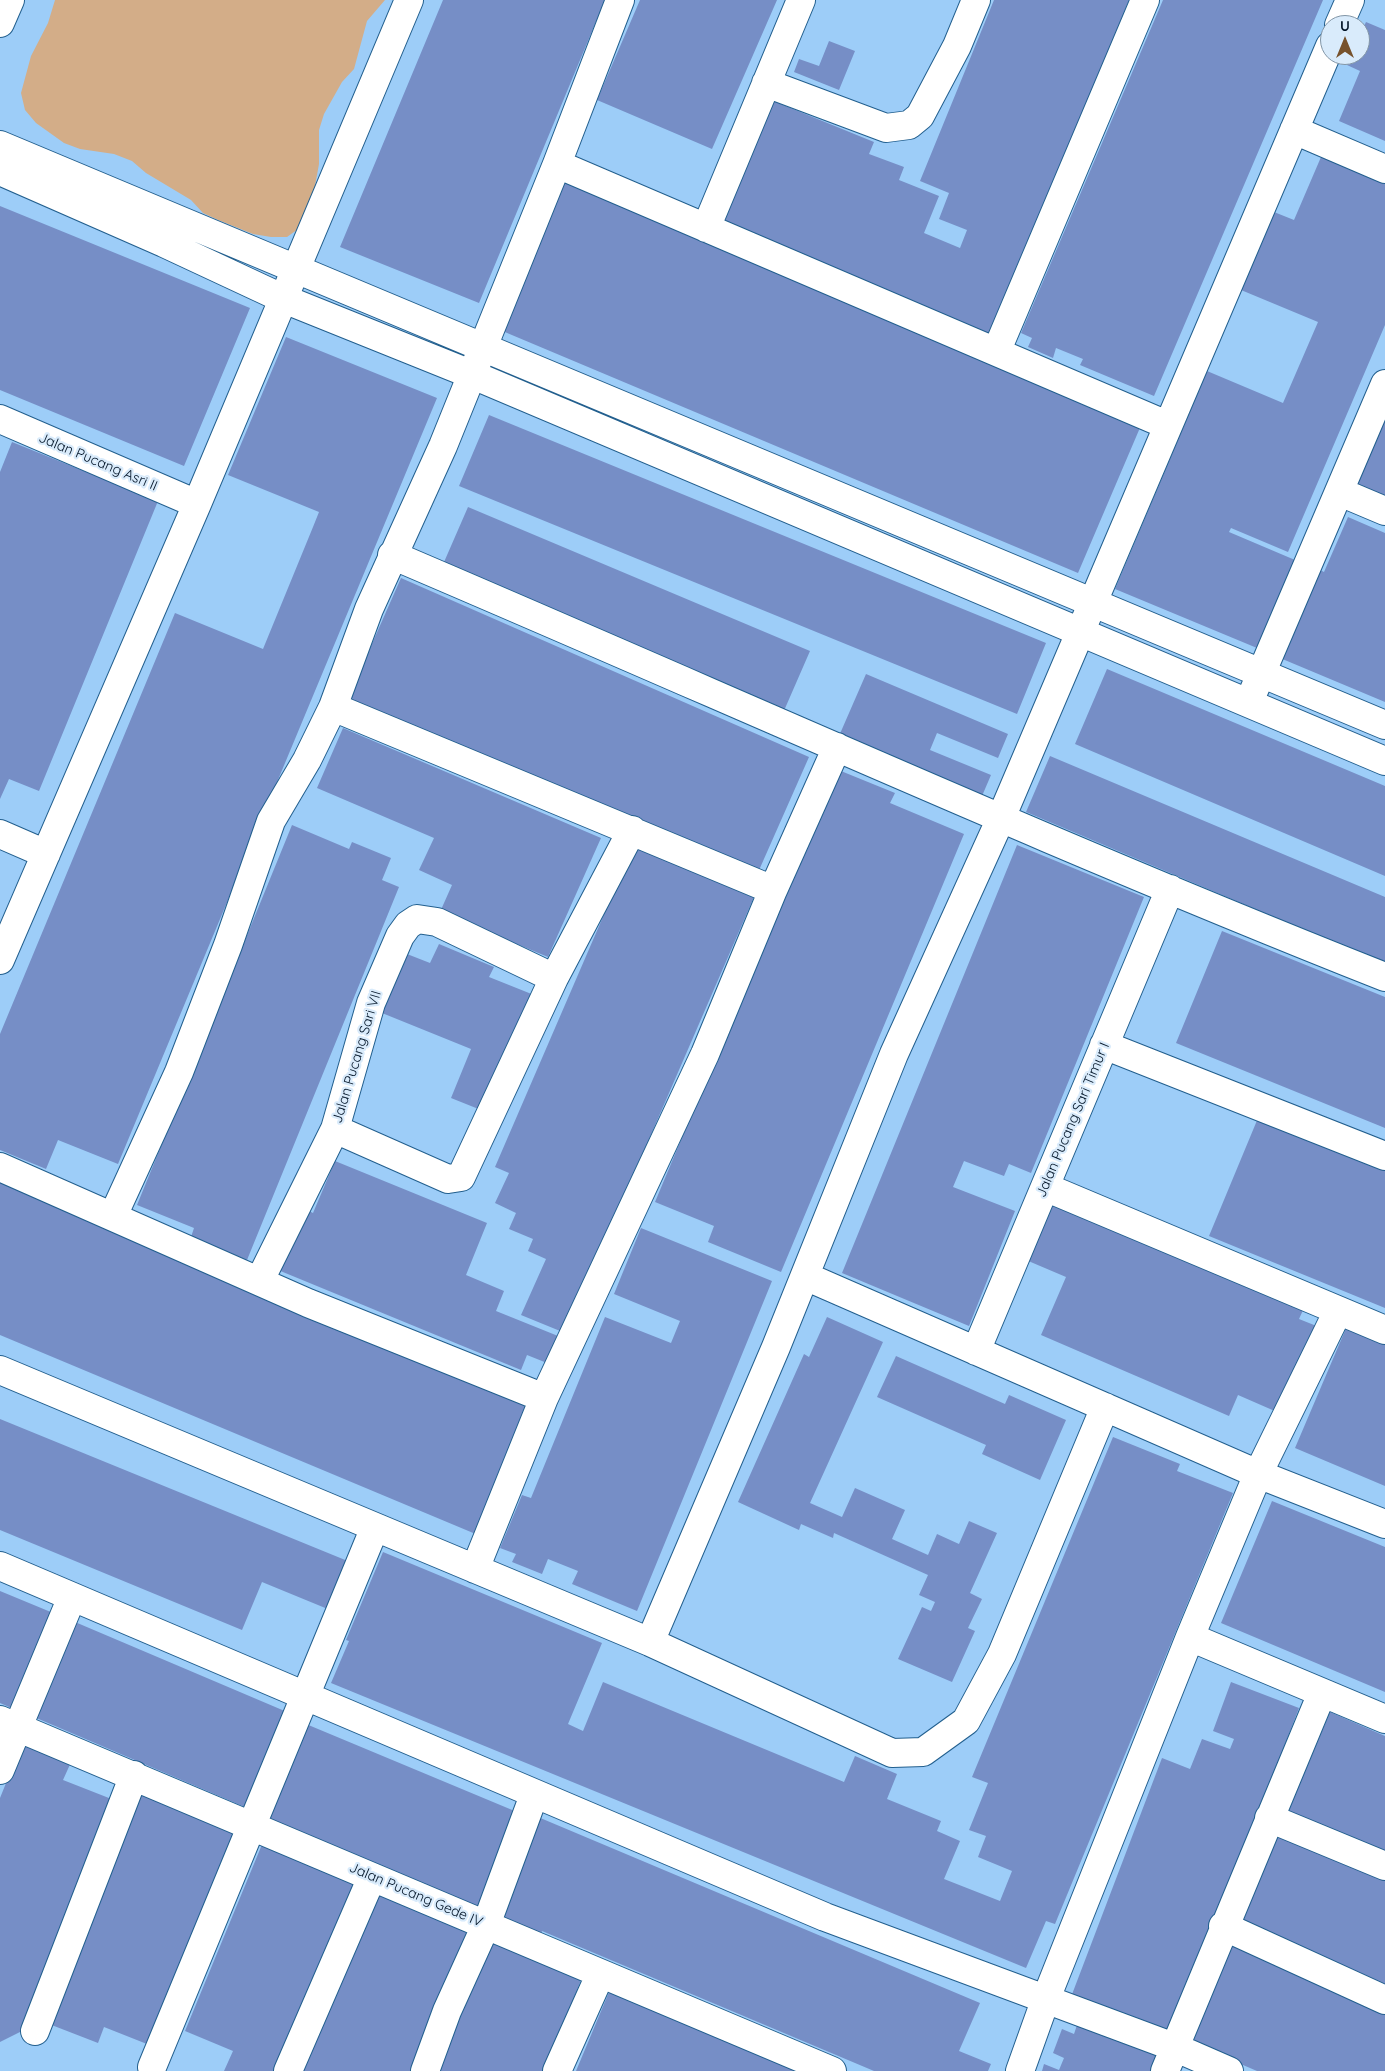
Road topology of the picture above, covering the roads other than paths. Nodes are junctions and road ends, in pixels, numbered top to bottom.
1 (10, 0) edge
2 (408, 0) edge
3 (620, 0) edge
4 (801, 0) edge
5 (976, 0) edge
6 (1145, 0) edge
7 (1350, 0) edge
8 (1343, 15) edge
9 (0, 23) edge
10 (1322, 65) edge
11 (766, 83) junction
12 (1294, 130) junction
13 (0, 145) edge
14 (557, 164) junction
15 (1385, 169) edge
16 (0, 171) edge
17 (706, 228) junction
18 (296, 268) junction
19 (284, 299) junction
20 (484, 347) junction
21 (997, 350) junction
22 (473, 375) junction
23 (1385, 384) edge
24 (1167, 425) junction
25 (3, 429) edge
26 (1340, 492) junction
27 (197, 504) junction
28 (1385, 511) edge
29 (392, 555) junction
30 (1092, 602) junction
31 (1080, 631) junction
32 (1262, 672) junction
33 (1249, 702) junction
34 (333, 706) junction
35 (1385, 725) edge
36 (837, 747) junction
37 (1385, 761) edge
38 (1001, 818) junction
39 (632, 830) junction
40 (0, 834) edge
41 (46, 854) junction
42 (1170, 889) junction
43 (772, 890) junction
44 (0, 960) edge
45 (1385, 977) edge
46 (554, 978) junction
47 (1104, 1045) junction
48 (335, 1130) junction
49 (1385, 1156) edge
50 (0, 1167) edge
51 (1045, 1187) junction
52 (113, 1216) junction
53 (805, 1276) junction
54 (260, 1280) junction
55 (1338, 1311) junction
56 (1385, 1330) edge
57 (976, 1351) junction
58 (0, 1370) edge
59 (544, 1398) junction
60 (1105, 1407) junction
61 (1258, 1474) junction
62 (1385, 1524) edge
63 (375, 1527) junction
64 (0, 1566) edge
65 (475, 1569) junction
66 (72, 1597) junction
67 (1190, 1637) junction
68 (650, 1642) junction
69 (1322, 1693) junction
70 (306, 1697) junction
71 (1385, 1719) edge
72 (10, 1724) edge
73 (0, 1770) edge
74 (134, 1775) junction
75 (534, 1795) junction
76 (1269, 1818) junction
77 (252, 1825) junction
78 (1385, 1866) edge
79 (372, 1877) junction
80 (486, 1925) junction
81 (1223, 1926) junction
82 (600, 1975) junction
83 (1385, 2000) edge
84 (1045, 2001) junction
85 (35, 2031) dead end
86 (1169, 2059) edge
87 (152, 2068) dead end
88 (288, 2071) edge
89 (425, 2071) edge
90 (557, 2071) edge
91 (832, 2071) edge
92 (1020, 2071) edge
93 (1229, 2071) edge

1 - 9 street
2 - 18 street
3 - 14 street
4 - 11 street
5 - 11 street
6 - 21 street
7 - 8 street
10 - 12 street
11 - 17 street
12 - 15 street
12 - 24 street
13 - 18 street
14 - 17 street
14 - 20 street
16 - 19 street
17 - 21 street
18 - 19 street
18 - 20 street
19 - 22 street
19 - 27 street
20 - 22 street
20 - 30 street
21 - 24 street
22 - 29 street
22 - 31 street
23 - 26 street
24 - 30 street
25 - 27 street, Jalan Pucang Asri II
26 - 28 street
26 - 32 street
27 - 41 street
29 - 34 street
29 - 36 street
30 - 31 street
30 - 32 street
31 - 33 street
31 - 38 street
32 - 33 street
32 - 35 street
33 - 37 street
34 - 39 street
34 - 52 street
36 - 38 street
36 - 43 street
38 - 42 street
38 - 53 street
39 - 43 street
39 - 46 street
40 - 41 street
41 - 44 street
42 - 45 street
42 - 47 street, Jalan Pucang Sari Timur I
43 - 59 street
46 - 48 street
46 - 48 street, Jalan Pucang Sari VII
47 - 49 street
47 - 51 street, Jalan Pucang Sari Timur I
48 - 54 street, Jalan Pucang Sari VII
50 - 52 street
51 - 55 street
51 - 57 street, Jalan Pucang Sari Timur I
52 - 54 street
53 - 57 street
53 - 68 street
54 - 59 street
55 - 56 street
55 - 61 street
57 - 60 street
58 - 63 street
59 - 65 street
60 - 61 street
60 - 68 street
61 - 62 street
61 - 67 street
63 - 65 street
63 - 70 street
64 - 66 street
65 - 68 street
66 - 70 street
66 - 72 street
67 - 69 street
67 - 84 street
69 - 71 street
69 - 76 street
70 - 75 street
70 - 77 street
72 - 73 street
72 - 74 street, Jalan Pucang Gede IV
74 - 77 street, Jalan Pucang Gede IV
74 - 85 street
75 - 80 street
75 - 84 street
76 - 78 street
76 - 81 street
77 - 79 street, Jalan Pucang Gede IV
77 - 87 street
79 - 80 street, Jalan Pucang Gede IV
79 - 88 street
80 - 82 street, Jalan Pucang Gede IV
80 - 89 street
81 - 83 street
81 - 86 street
82 - 90 street
82 - 91 street, Jalan Pucang Gede IV
84 - 86 street
84 - 92 street
86 - 93 street

